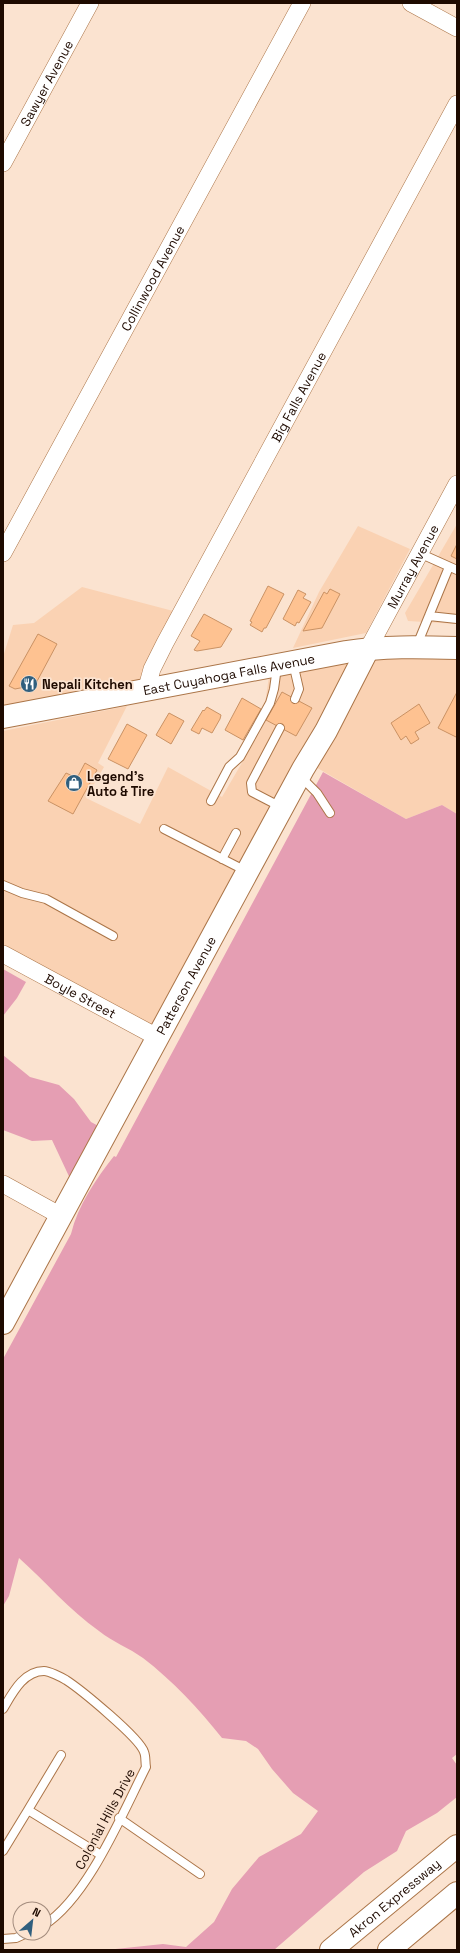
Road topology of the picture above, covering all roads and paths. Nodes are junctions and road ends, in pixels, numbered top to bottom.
1 (90, 3) edge
2 (302, 3) edge
3 (411, 3) edge
4 (457, 28) edge
5 (457, 104) edge
6 (3, 164) edge
7 (457, 484) edge
8 (3, 552) edge
9 (419, 553) junction
10 (449, 567) junction
11 (457, 570) edge
12 (429, 616) junction
13 (457, 619) edge
14 (416, 646) junction
15 (457, 648) edge
16 (368, 649) junction
17 (285, 662) junction
18 (146, 691) junction
19 (295, 699) dead end
20 (3, 716) edge
21 (280, 728) dead end
22 (299, 776) junction
23 (211, 801) dead end
24 (282, 808) junction
25 (330, 813) dead end
26 (164, 829) dead end
27 (236, 833) dead end
28 (222, 859) junction
29 (247, 872) junction
30 (3, 885) edge
31 (113, 936) dead end
32 (3, 954) edge
33 (158, 1037) junction
34 (3, 1184) edge
35 (61, 1216) junction
36 (3, 1323) edge
37 (3, 1709) edge
38 (61, 1755) dead end
39 (28, 1810) junction
40 (119, 1818) junction
41 (457, 1846) edge
42 (3, 1851) edge
43 (101, 1855) junction
44 (200, 1874) dead end
45 (457, 1893) edge
46 (52, 1918) edge
47 (331, 1950) edge
48 (389, 1950) edge

1 - 6 street, Sawyer Avenue
2 - 8 street, Collinwood Avenue
3 - 4 street
5 - 18 street, Big Falls Avenue
7 - 9 street, Murray Avenue
9 - 10 lane
9 - 16 street, Murray Avenue
10 - 11 lane
10 - 12 lane
12 - 13 lane
12 - 14 lane
14 - 15 main road, East Cuyahoga Falls Avenue
14 - 16 main road, East Cuyahoga Falls Avenue
16 - 17 main road, East Cuyahoga Falls Avenue
16 - 22 main road, Patterson Avenue
17 - 18 main road, East Cuyahoga Falls Avenue
17 - 19 lane
17 - 23 lane
18 - 20 main road, East Cuyahoga Falls Avenue
21 - 24 lane
22 - 24 main road, Patterson Avenue
22 - 25 lane
24 - 29 main road, Patterson Avenue
26 - 28 lane
27 - 28 lane
28 - 29 lane
29 - 33 main road, Patterson Avenue
30 - 31 lane
32 - 33 street, Boyle Street
33 - 35 main road, Patterson Avenue
34 - 35 street
35 - 36 main road, Patterson Avenue
37 - 40 lane, Colonial Hills Drive
38 - 39 lane
39 - 42 lane
39 - 43 lane
40 - 43 lane, Colonial Hills Drive
40 - 44 lane
41 - 47 main road, Akron Expressway
43 - 46 lane, Colonial Hills Drive
45 - 48 main road

